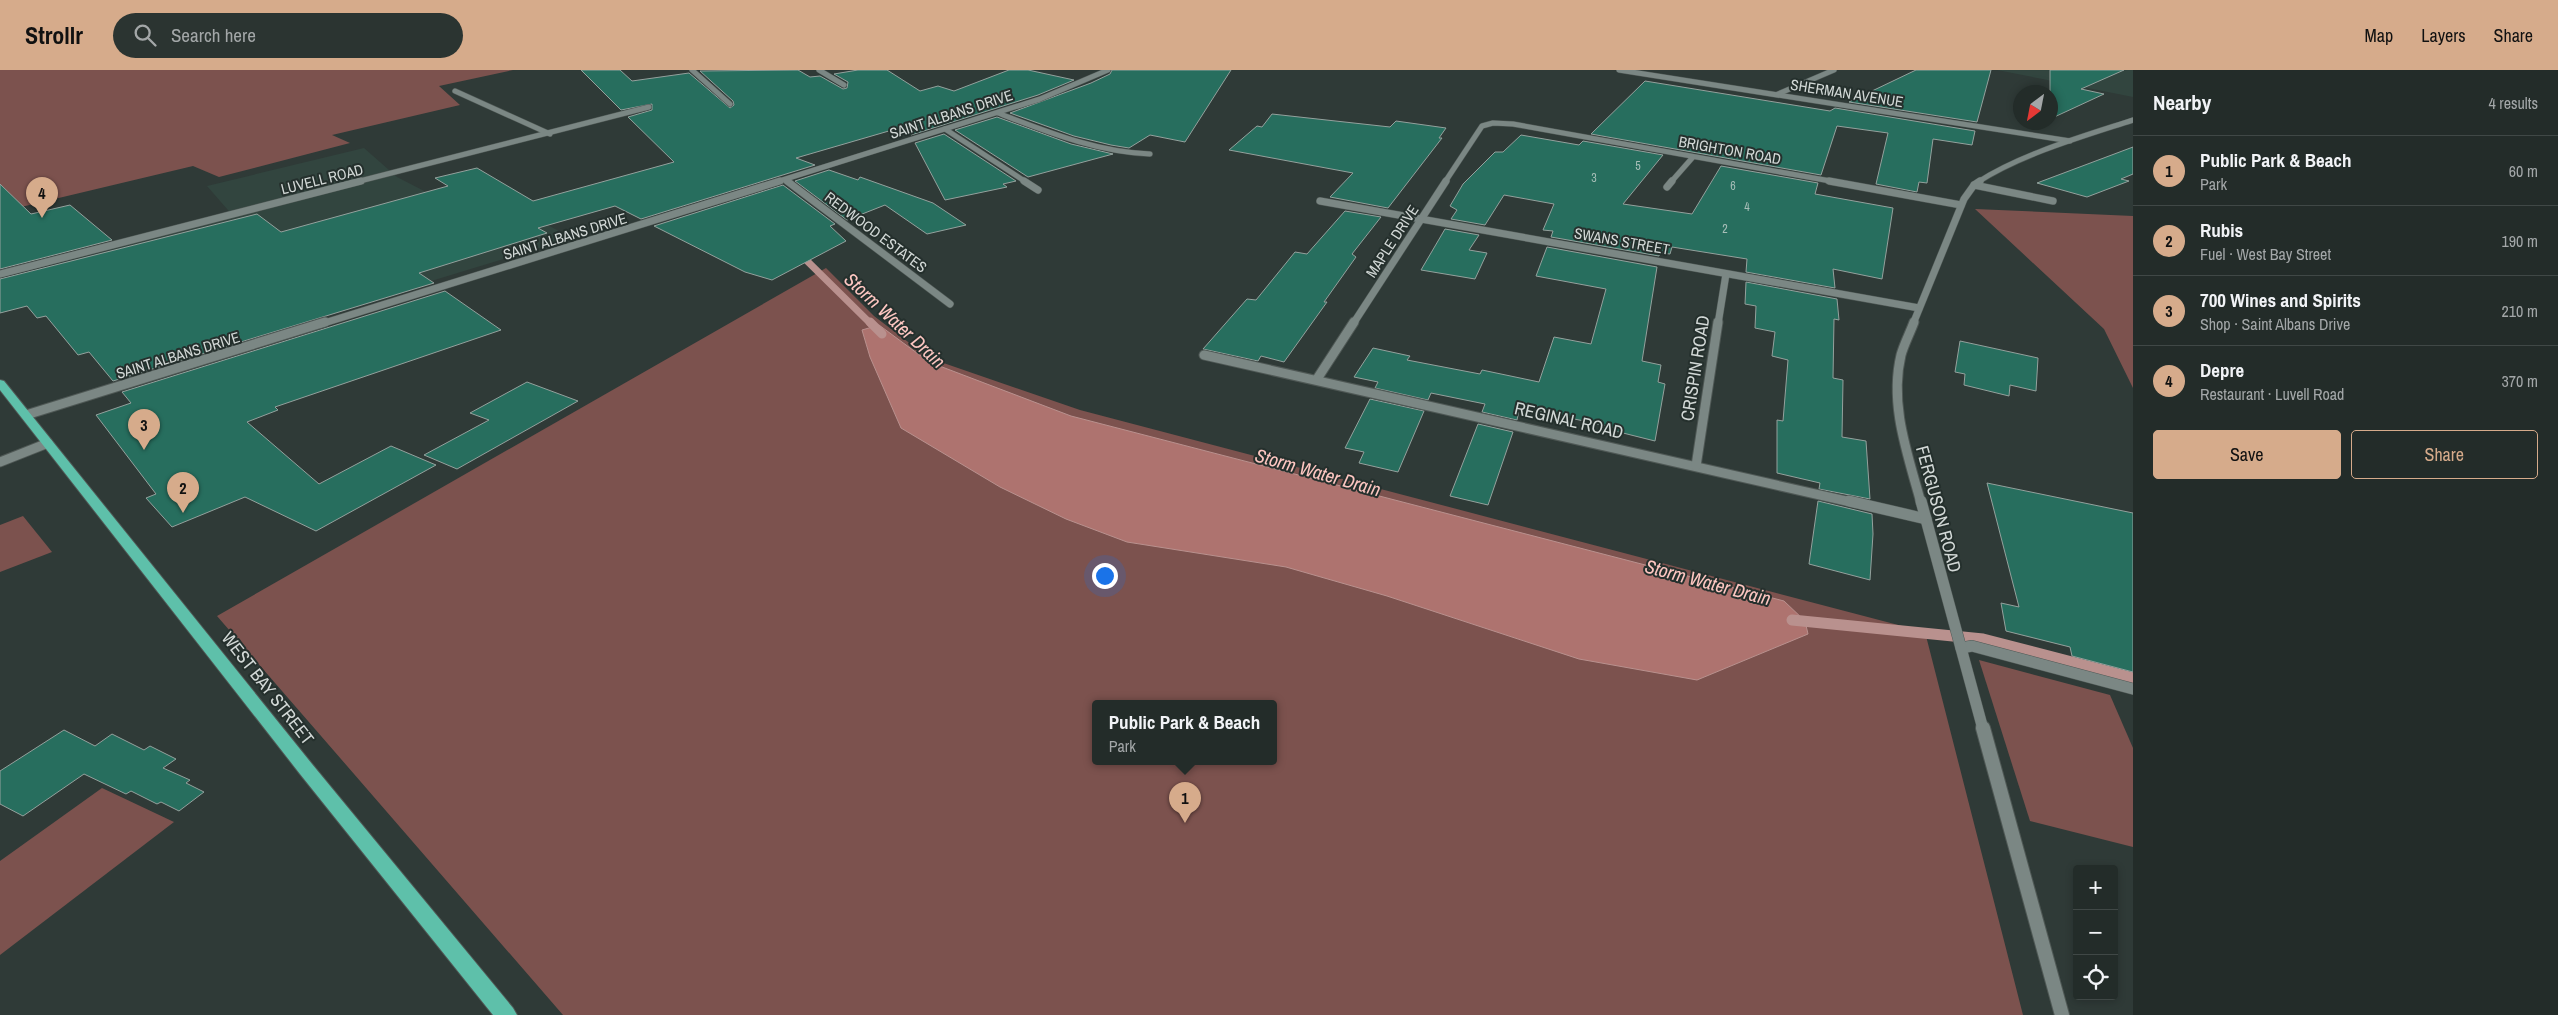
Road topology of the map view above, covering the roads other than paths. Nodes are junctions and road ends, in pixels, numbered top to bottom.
1 (692, 70) edge
2 (819, 70) edge
3 (1108, 70) edge
4 (1619, 70) edge
5 (1834, 70) edge
6 (844, 85) dead end
7 (455, 91) dead end
8 (1778, 95) junction
9 (730, 104) dead end
10 (649, 107) dead end
11 (998, 112) junction
12 (2133, 120) edge
13 (1493, 122) joint
14 (945, 129) junction
15 (550, 134) junction
16 (2070, 141) junction
17 (1150, 154) dead end
18 (1694, 157) junction
19 (786, 180) junction
20 (1974, 184) junction
21 (1666, 187) dead end
22 (1038, 190) dead end
23 (1320, 201) dead end
24 (2053, 201) dead end
25 (1962, 205) junction
26 (1420, 220) junction
27 (0, 274) edge
28 (1726, 274) junction
29 (950, 304) dead end
30 (1920, 308) junction
31 (1204, 355) dead end
32 (1317, 379) junction
33 (0, 384) edge
34 (26, 415) junction
35 (48, 443) junction
36 (0, 462) edge
37 (1696, 466) junction
38 (1926, 519) junction
39 (1961, 648) junction
40 (2133, 689) edge
41 (506, 1015) edge
42 (2062, 1015) edge

1 - 9 street
2 - 6 street
3 - 11 street, SAINT ALBANS DRIVE
4 - 8 street, SHERMAN AVENUE
5 - 8 street
7 - 15 street
8 - 16 street, SHERMAN AVENUE
10 - 15 street, LUVELL ROAD
11 - 14 street, SAINT ALBANS DRIVE
11 - 17 street
12 - 16 street
13 - 18 street, BRIGHTON ROAD
13 - 26 street, MAPLE DRIVE
14 - 19 street, SAINT ALBANS DRIVE
14 - 22 street
15 - 27 street, LUVELL ROAD
16 - 20 street
18 - 21 street
18 - 25 street, BRIGHTON ROAD
19 - 29 street, REDWOOD ESTATES
19 - 34 street, SAINT ALBANS DRIVE
20 - 24 street
20 - 25 street, FERGUSON ROAD
23 - 26 street, SWANS STREET
25 - 30 street, FERGUSON ROAD
26 - 28 street, SWANS STREET
26 - 32 street, MAPLE DRIVE
28 - 30 street, SWANS STREET
28 - 37 street, CRISPIN ROAD
30 - 38 street, FERGUSON ROAD
31 - 32 street, REGINAL ROAD
32 - 37 street, REGINAL ROAD
33 - 34 highway, WEST BAY STREET
34 - 35 highway, WEST BAY STREET
35 - 36 street
35 - 41 highway, WEST BAY STREET
37 - 38 street, REGINAL ROAD
38 - 39 street, FERGUSON ROAD
39 - 40 street
39 - 42 street, FERGUSON ROAD

